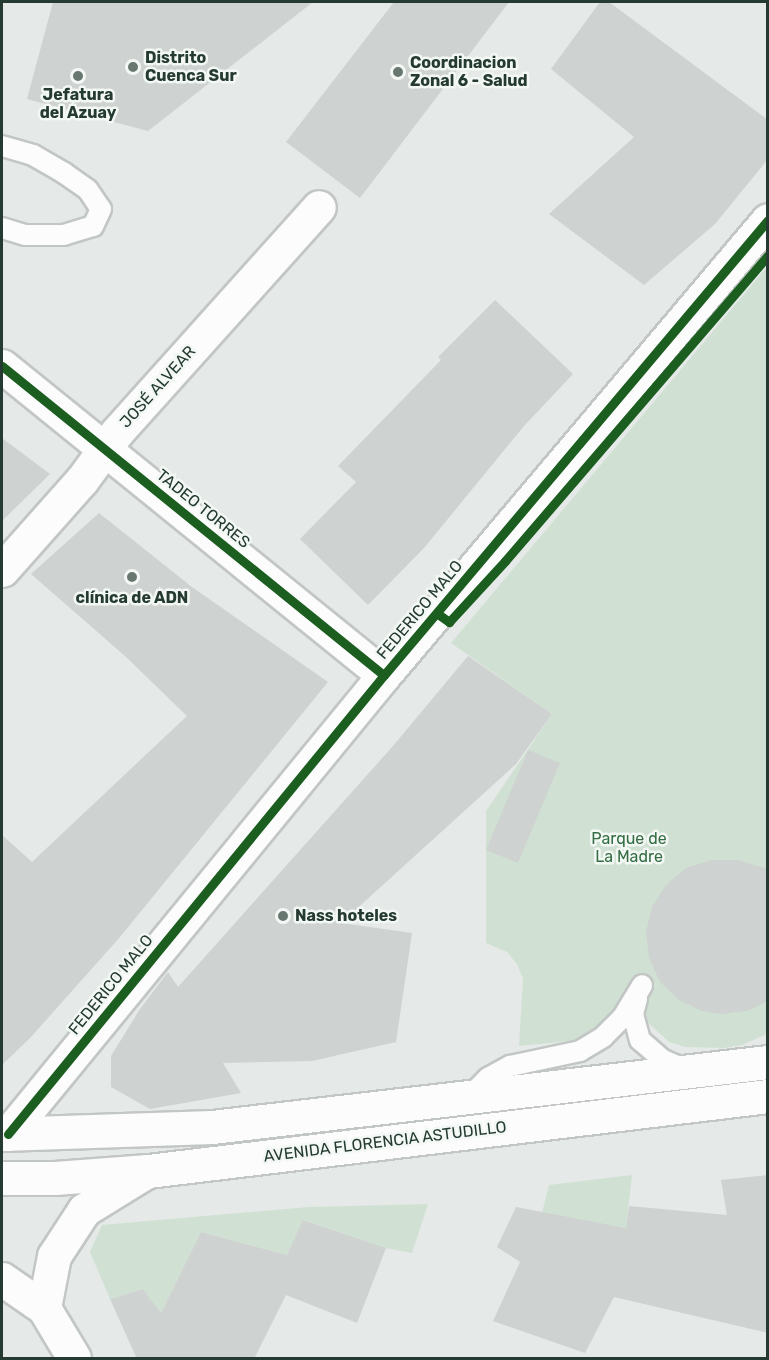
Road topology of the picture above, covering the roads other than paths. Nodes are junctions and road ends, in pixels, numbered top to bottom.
1 (2, 146) edge
2 (319, 207) dead end
3 (768, 220) edge
4 (2, 228) edge
5 (2, 366) edge
6 (106, 450) junction
7 (2, 570) edge
8 (384, 675) junction
9 (768, 1062) edge
10 (690, 1071) junction
11 (768, 1096) edge
12 (473, 1098) junction
13 (5, 1134) edge
14 (148, 1171) junction
15 (2, 1178) edge
16 (2, 1279) edge
17 (44, 1308) junction
18 (74, 1359) edge

1 - 4 lane
2 - 6 street, JOSÉ ALVEAR
3 - 8 street, FEDERICO MALO
5 - 6 street, TADEO TORRES
6 - 7 street, JOSÉ ALVEAR
6 - 8 street, TADEO TORRES
8 - 13 street, FEDERICO MALO
9 - 10 street, AVENIDA FLORENCIA ASTUDILLO
10 - 12 street, AVENIDA FLORENCIA ASTUDILLO
10 - 12 lane
11 - 14 street, AVENIDA FLORENCIA ASTUDILLO
12 - 13 street, AVENIDA FLORENCIA ASTUDILLO
14 - 15 street, AVENIDA FLORENCIA ASTUDILLO
14 - 17 street
16 - 17 street
17 - 18 street

